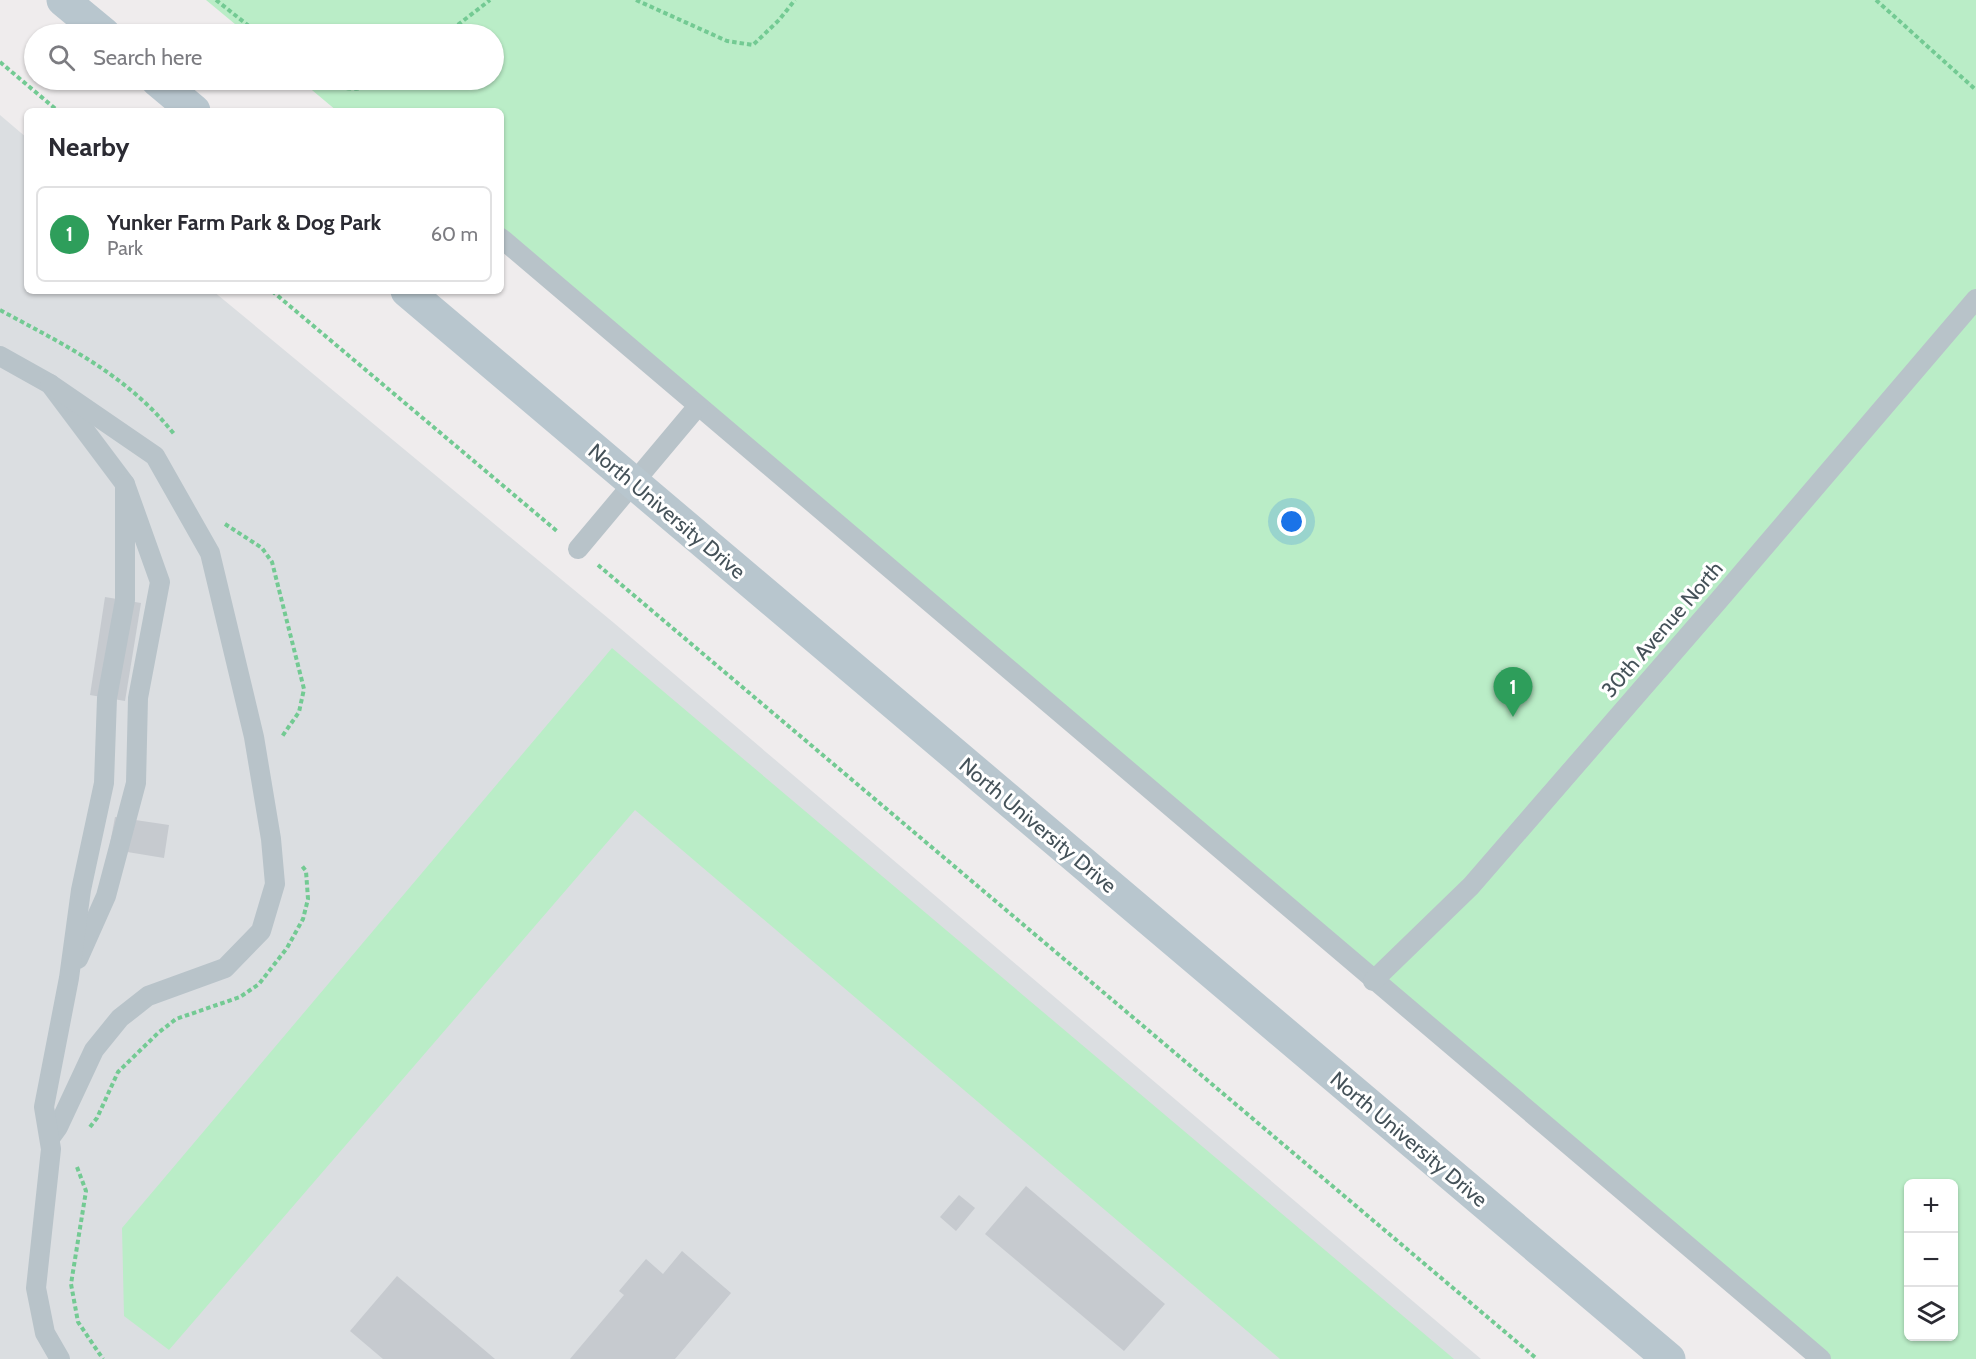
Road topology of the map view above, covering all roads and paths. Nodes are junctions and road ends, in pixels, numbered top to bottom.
1 (63, 0) edge
2 (216, 0) edge
3 (490, 0) edge
4 (636, 0) edge
5 (795, 0) edge
6 (1876, 0) edge
7 (92, 24) edge
8 (246, 24) edge
9 (460, 24) edge
10 (0, 62) edge
11 (24, 82) edge
12 (33, 90) edge
13 (169, 90) edge
14 (1976, 90) edge
15 (54, 108) edge
16 (190, 108) edge
17 (504, 241) edge
18 (276, 294) edge
19 (410, 294) edge
20 (1976, 299) edge
21 (0, 356) edge
22 (50, 384) junction
23 (698, 406) junction
24 (633, 483) junction
25 (126, 484) junction
26 (578, 549) junction
27 (69, 978) junction
28 (1373, 981) junction
29 (51, 1144) junction
30 (60, 1359) edge
31 (103, 1359) edge
32 (1537, 1359) edge
33 (1669, 1359) edge
34 (1821, 1359) edge

1 - 7 main road
2 - 8 path
3 - 9 path
4 - 5 path
6 - 14 path
10 - 11 path
12 - 15 path
13 - 16 main road
17 - 23 lane
18 - 26 path
19 - 24 main road, North University Drive
20 - 28 lane, 30th Avenue North
21 - 22 lane
22 - 25 lane
22 - 29 lane
23 - 24 lane
23 - 28 lane
24 - 26 lane
24 - 33 main road, North University Drive
25 - 27 lane
25 - 27 lane
26 - 32 path
27 - 29 lane
28 - 34 lane
29 - 30 lane
29 - 31 path

